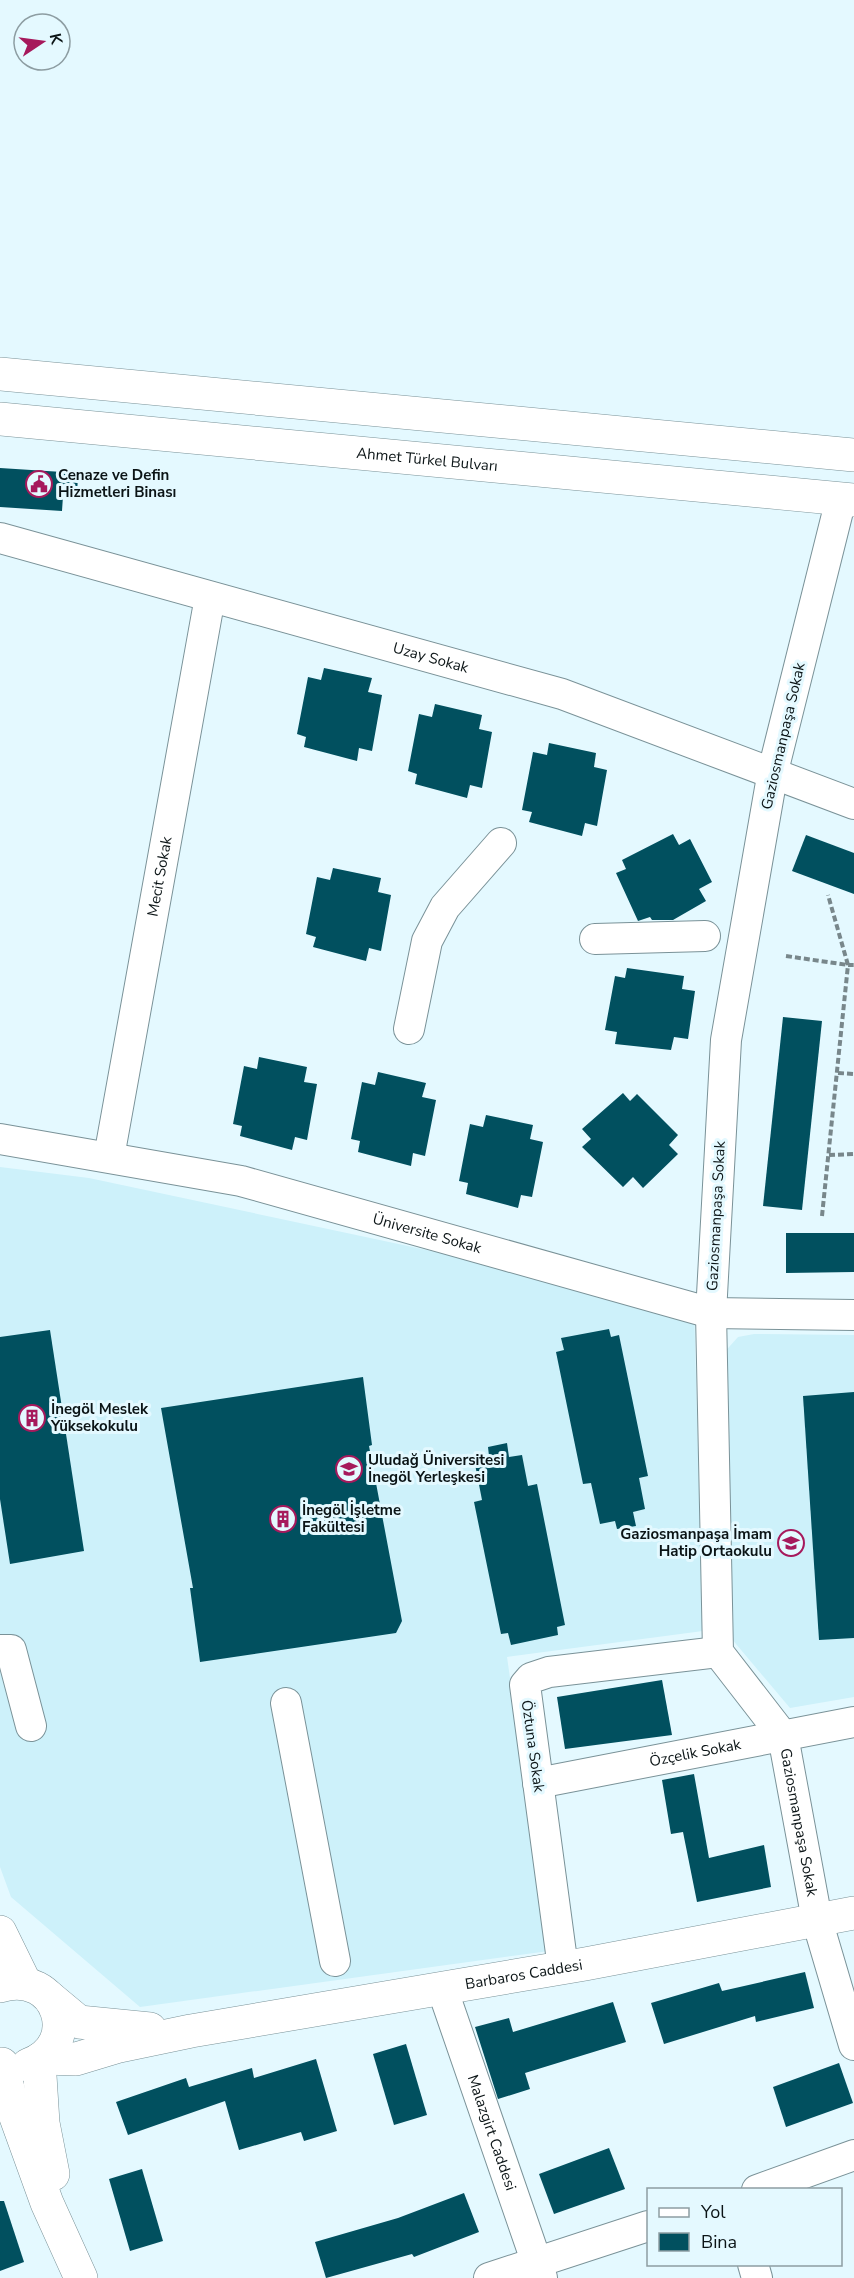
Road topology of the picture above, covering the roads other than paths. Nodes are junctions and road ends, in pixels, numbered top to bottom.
1 (0, 374) edge
2 (0, 419) edge
3 (854, 455) edge
4 (847, 500) edge
5 (0, 538) edge
6 (210, 597) junction
7 (773, 771) junction
8 (854, 804) edge
9 (501, 843) dead end
10 (705, 936) dead end
11 (595, 939) dead end
12 (409, 1029) dead end
13 (0, 1140) edge
14 (109, 1157) junction
15 (711, 1313) junction
16 (854, 1315) edge
17 (0, 1650) edge
18 (718, 1652) junction
19 (286, 1703) dead end
20 (854, 1722) edge
21 (31, 1726) dead end
22 (783, 1736) junction
23 (538, 1783) junction
24 (854, 1913) edge
25 (817, 1920) junction
26 (0, 1932) edge
27 (335, 1961) dead end
28 (563, 1968) junction
29 (25, 1988) edge
30 (442, 1988) junction
31 (191, 2031) junction
32 (854, 2045) edge
33 (41, 2059) junction
34 (1, 2064) edge
35 (854, 2155) edge
36 (763, 2188) edge
37 (647, 2226) edge
38 (76, 2266) edge
39 (539, 2270) edge
40 (489, 2278) edge

1 - 3 main road
2 - 4 main road, Ahmet Türkel Bulvarı
4 - 7 street, Gaziosmanpaşa Sokak
5 - 6 street, Uzay Sokak
6 - 7 street, Uzay Sokak
6 - 14 street, Mecit Sokak
7 - 8 street, Uzay Sokak
7 - 15 street, Gaziosmanpaşa Sokak
9 - 12 street
10 - 11 street
13 - 14 street, Üniversite Sokak
14 - 15 street, Üniversite Sokak
15 - 16 street, Üniversite Sokak
15 - 18 street, Gaziosmanpaşa Sokak
17 - 21 street
18 - 22 street, Gaziosmanpaşa Sokak
18 - 23 street, Öztuna Sokak
19 - 27 street
20 - 22 street, Özçelik Sokak
22 - 23 street, Özçelik Sokak
22 - 25 street, Gaziosmanpaşa Sokak
23 - 28 street, Öztuna Sokak
24 - 25 main road, Barbaros Caddesi
25 - 28 main road, Barbaros Caddesi
25 - 32 street, Gaziosmanpaşa Sokak
26 - 29 main road
28 - 30 main road, Barbaros Caddesi
29 - 31 main road
29 - 33 main road
30 - 31 main road, Barbaros Caddesi
30 - 39 street, Malazgirt Caddesi
31 - 33 main road
33 - 34 main road
33 - 38 main road
34 - 38 main road
35 - 36 street
37 - 39 street
39 - 40 street

